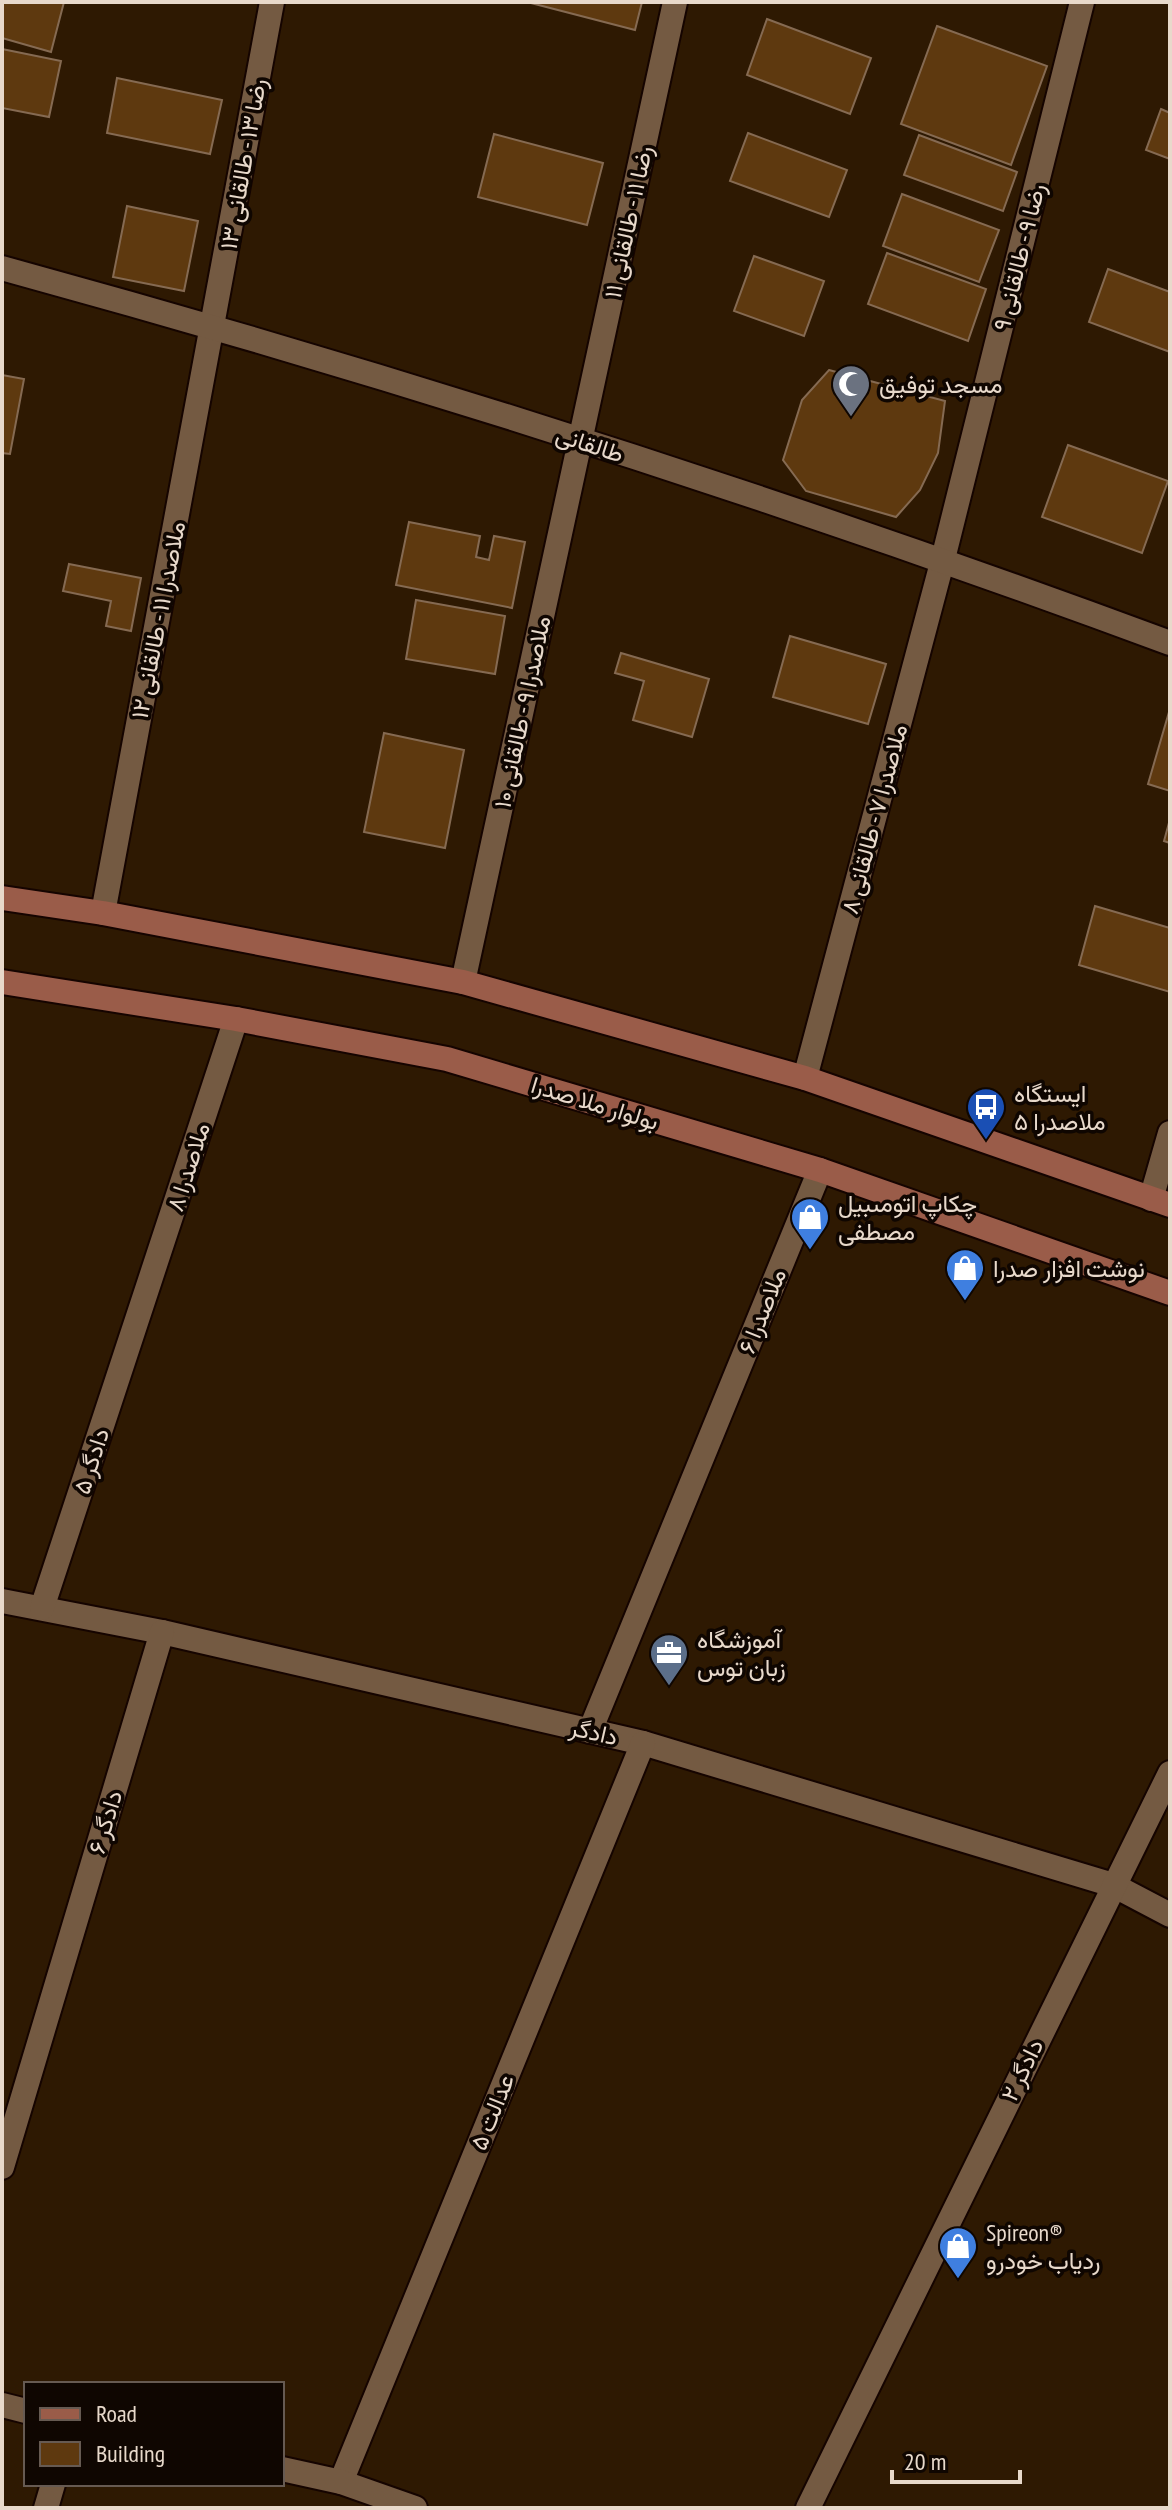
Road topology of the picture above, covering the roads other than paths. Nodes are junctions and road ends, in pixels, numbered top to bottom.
1 (272, 2) edge
2 (675, 2) edge
3 (1082, 2) edge
4 (2, 268) edge
5 (214, 326) junction
6 (581, 441) junction
7 (943, 559) junction
8 (1170, 643) edge
9 (2, 898) edge
10 (103, 913) junction
11 (2, 982) edge
12 (463, 982) junction
13 (236, 1019) junction
14 (805, 1078) junction
15 (1170, 1133) edge
16 (820, 1170) junction
17 (1161, 1202) edge
18 (1170, 1293) edge
19 (140, 1314) joint
20 (2, 1601) edge
21 (42, 1608) junction
22 (162, 1632) junction
23 (590, 1731) junction
24 (643, 1743) junction
25 (1170, 1773) edge
26 (1113, 1885) junction
27 (1170, 1915) edge
28 (2, 2167) edge
29 (2, 2405) edge
30 (24, 2410) edge
31 (284, 2469) edge
32 (341, 2482) junction
33 (52, 2486) edge
34 (46, 2508) edge
35 (415, 2508) edge
36 (808, 2508) edge

1 - 5 street, رضا ۱۳ - طالقانی ۱۳
2 - 6 street, رضا ۱۱ - طالقانی ۱۱
3 - 7 street, رضا ۹ - طالقانی ۹
4 - 5 street, طالقانی
5 - 6 street, طالقانی
5 - 10 street, ملاصدرا ۱۱ - طالقانی ۱۲
6 - 7 street, طالقانی
6 - 12 street, ملاصدرا ۹ - طالقانی ۱۰
7 - 8 street, طالقانی
7 - 14 street, ملاصدرا ۷ - طالقانی ۸
9 - 10 main road
10 - 12 main road
11 - 13 main road, بولوار ملا صدرا
12 - 14 main road
13 - 16 main road, بولوار ملا صدرا
13 - 19 street, ملاصدرا ۸
14 - 17 main road
15 - 17 street
16 - 18 main road, بولوار ملا صدرا
16 - 23 street, ملاصدرا ۶
19 - 21 street, دادگر ۵
20 - 21 street, دادگر
21 - 22 street, دادگر
22 - 23 street, دادگر
22 - 28 street, دادگر ۶
23 - 24 street, دادگر
24 - 26 street, دادگر
24 - 32 street, عدالت ۵
25 - 26 street, دادگر ۲
26 - 27 street, دادگر
26 - 36 street, دادگر ۲
29 - 30 street
31 - 32 street
32 - 35 street
33 - 34 street

